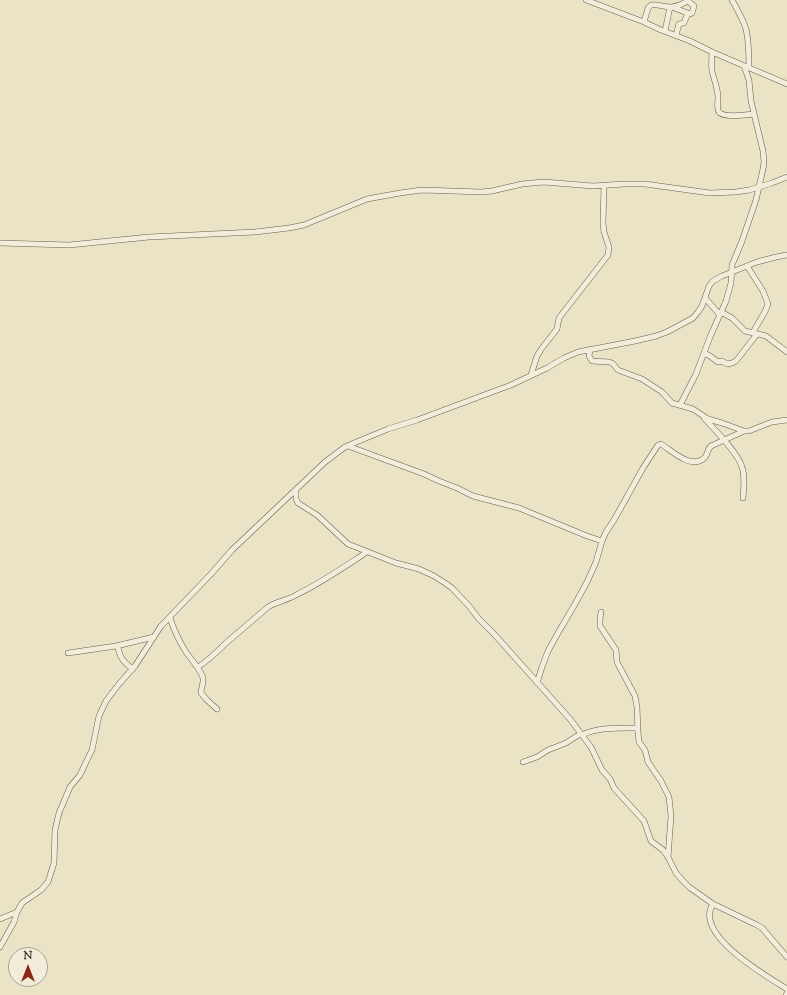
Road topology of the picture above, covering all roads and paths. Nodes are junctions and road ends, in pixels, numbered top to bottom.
1 (586, 0) edge
2 (689, 0) edge
3 (732, 0) edge
4 (671, 7) junction
5 (688, 13) junction
6 (644, 22) junction
7 (665, 31) junction
8 (676, 35) junction
9 (712, 52) junction
10 (746, 67) junction
11 (787, 84) edge
12 (754, 114) junction
13 (786, 179) edge
14 (604, 185) junction
15 (759, 188) junction
16 (0, 243) edge
17 (787, 255) edge
18 (747, 266) junction
19 (731, 272) junction
20 (705, 298) junction
21 (720, 313) junction
22 (755, 334) junction
23 (590, 349) junction
24 (787, 352) edge
25 (704, 353) junction
26 (531, 375) junction
27 (680, 405) junction
28 (701, 415) junction
29 (787, 420) edge
30 (744, 431) junction
31 (724, 441) junction
32 (348, 446) junction
33 (296, 490) junction
34 (743, 498) dead end
35 (602, 541) junction
36 (367, 552) junction
37 (601, 612) dead end
38 (170, 618) junction
39 (154, 637) junction
40 (118, 646) junction
41 (68, 654) dead end
42 (198, 667) junction
43 (133, 669) junction
44 (537, 683) junction
45 (217, 709) dead end
46 (638, 728) junction
47 (581, 735) junction
48 (523, 762) dead end
49 (668, 858) junction
50 (713, 904) junction
51 (17, 912) junction
52 (0, 919) edge
53 (0, 947) edge
54 (787, 957) edge
55 (787, 989) edge

1 - 6 street
2 - 4 street
2 - 5 street
3 - 10 street
4 - 5 street
4 - 6 street
4 - 7 street
5 - 8 street
6 - 7 street
7 - 8 street
8 - 9 street
9 - 10 street
9 - 12 street
10 - 11 street
10 - 12 street
12 - 15 street
13 - 15 street
14 - 15 street
14 - 16 street
14 - 26 street
15 - 19 street
17 - 18 street
18 - 19 street
18 - 22 street
19 - 20 street
19 - 21 street
20 - 21 street
20 - 23 street
21 - 22 street
21 - 25 street
22 - 24 street
22 - 25 street
23 - 26 street
23 - 27 street
25 - 27 street
26 - 32 street
27 - 28 street
28 - 30 street
28 - 31 street
29 - 30 street
30 - 31 street
31 - 34 street
31 - 35 street
32 - 33 street
32 - 35 street
33 - 36 street
33 - 38 street
35 - 44 street
36 - 42 street
36 - 44 street
37 - 46 street
38 - 39 street
38 - 42 street
39 - 40 street
39 - 43 street
40 - 41 street
40 - 43 street
42 - 45 street
43 - 51 street
44 - 47 street
46 - 47 street
46 - 49 street
47 - 48 street
47 - 49 street
49 - 50 street
50 - 54 street
50 - 55 street
51 - 52 street
51 - 53 street

